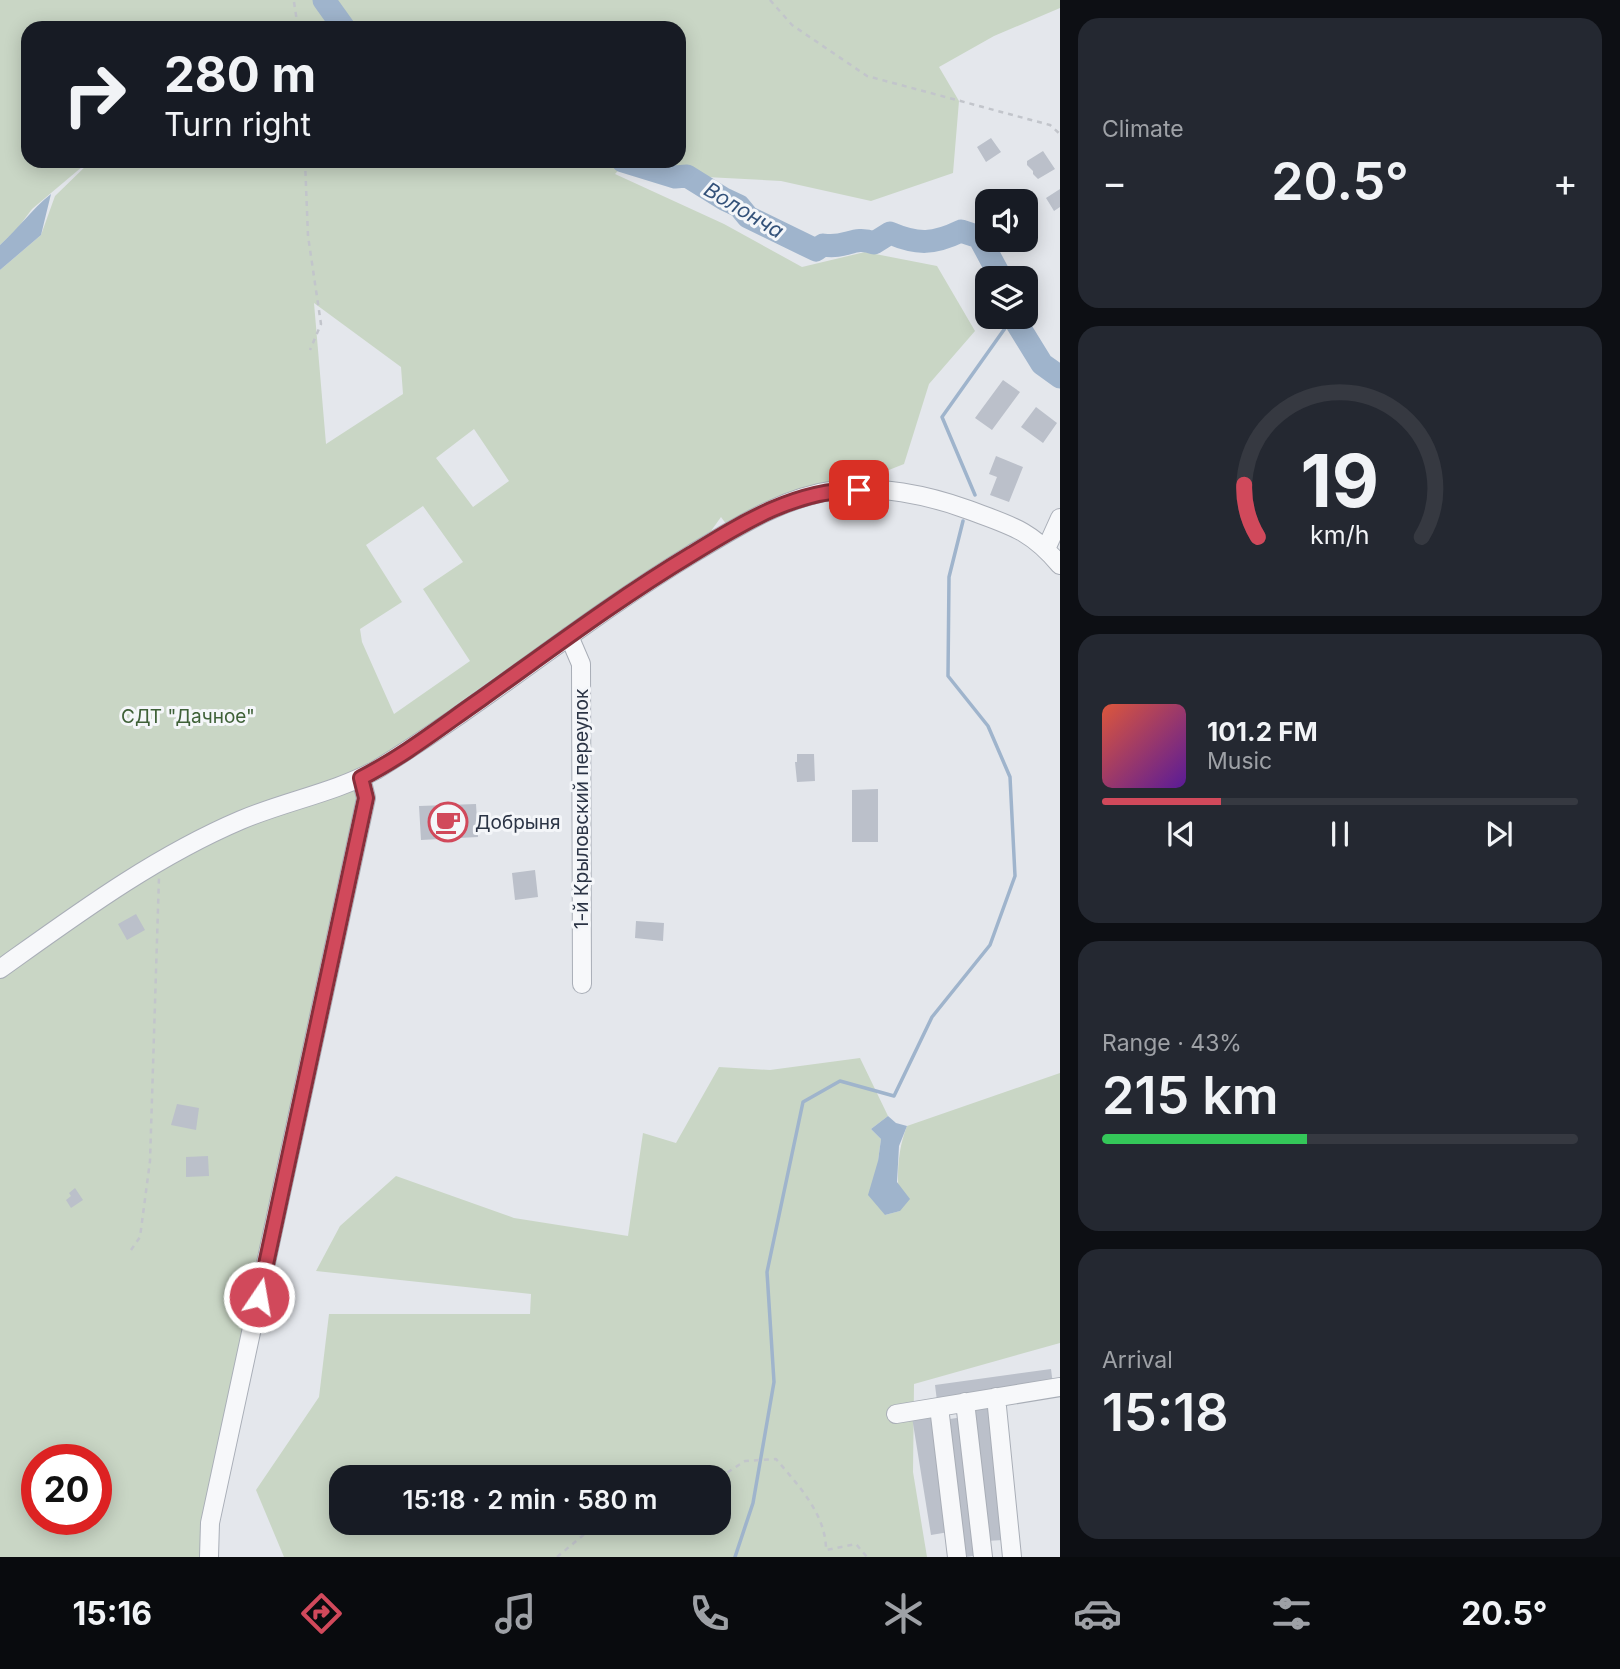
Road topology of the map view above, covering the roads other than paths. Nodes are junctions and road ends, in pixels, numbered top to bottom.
1 (1060, 518) edge
2 (1046, 549) junction
3 (1060, 565) edge
4 (569, 636) junction
5 (361, 778) junction
6 (0, 969) edge
7 (582, 984) dead end
8 (1060, 1387) edge
9 (996, 1397) junction
10 (965, 1402) junction
11 (939, 1407) junction
12 (896, 1414) dead end
13 (209, 1557) edge
14 (957, 1557) edge
15 (983, 1557) edge
16 (1012, 1557) edge

1 - 2 street
2 - 3 street
2 - 4 street
4 - 5 street
4 - 7 street, 1-й Крыловский переулок
5 - 6 street
5 - 13 street
8 - 9 street
9 - 10 street
9 - 16 street
10 - 11 street
10 - 15 street
11 - 12 street
11 - 14 street

